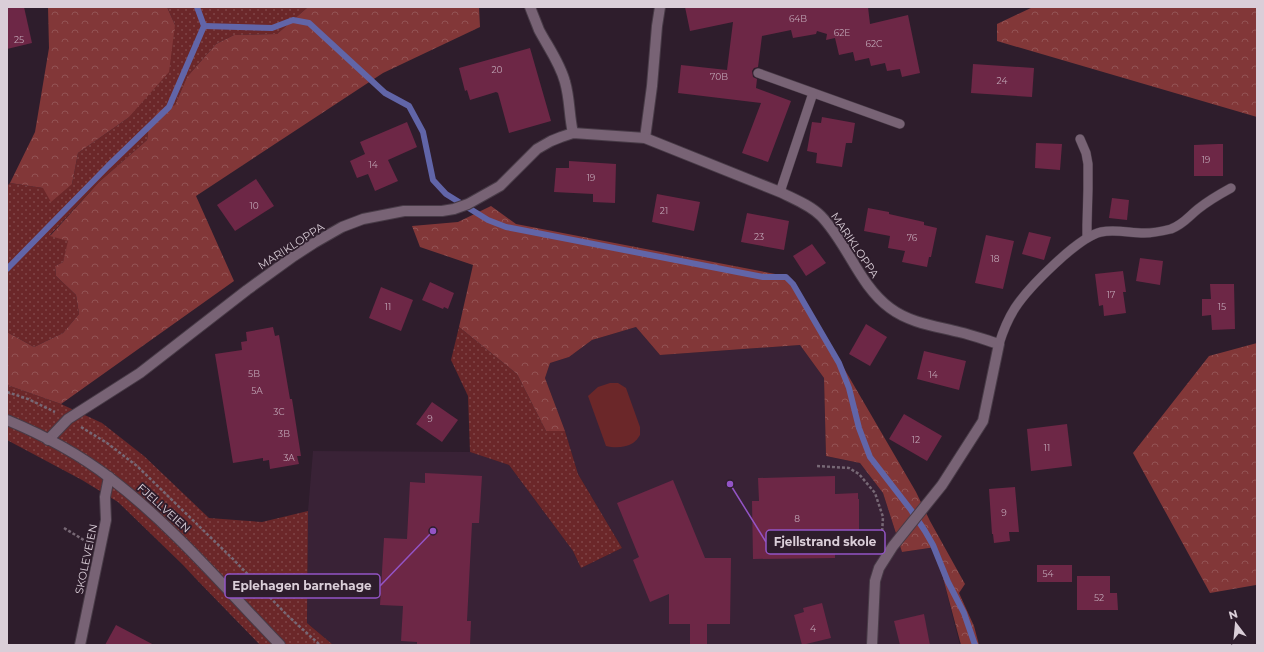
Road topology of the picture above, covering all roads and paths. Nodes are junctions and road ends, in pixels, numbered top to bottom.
1 (530, 7) edge
2 (660, 7) edge
3 (758, 73) dead end
4 (813, 93) junction
5 (900, 124) dead end
6 (573, 133) junction
7 (645, 138) junction
8 (1080, 139) dead end
9 (1231, 188) dead end
10 (780, 192) junction
11 (1087, 238) junction
12 (999, 344) junction
13 (7, 392) edge
14 (68, 419) junction
15 (7, 420) edge
16 (48, 440) junction
17 (817, 466) dead end
18 (109, 477) junction
19 (64, 528) dead end
20 (100, 549) junction
21 (884, 560) junction
22 (80, 645) edge
23 (280, 645) edge
24 (320, 645) edge
25 (872, 645) edge

1 - 6 street
2 - 7 street
3 - 4 lane
4 - 5 lane
4 - 10 lane
6 - 7 street, MARIKLOPPA
6 - 14 street, MARIKLOPPA
7 - 10 street, MARIKLOPPA
8 - 11 lane
9 - 11 lane
10 - 12 street, MARIKLOPPA
11 - 12 lane
12 - 21 street
13 - 14 path
14 - 16 street, MARIKLOPPA
14 - 24 path
15 - 16 street, FJELLVEIEN
16 - 18 street, FJELLVEIEN
17 - 21 path
18 - 20 street, SKOLEVEIEN
18 - 23 street, FJELLVEIEN
19 - 20 path
20 - 22 street, SKOLEVEIEN
21 - 25 street

